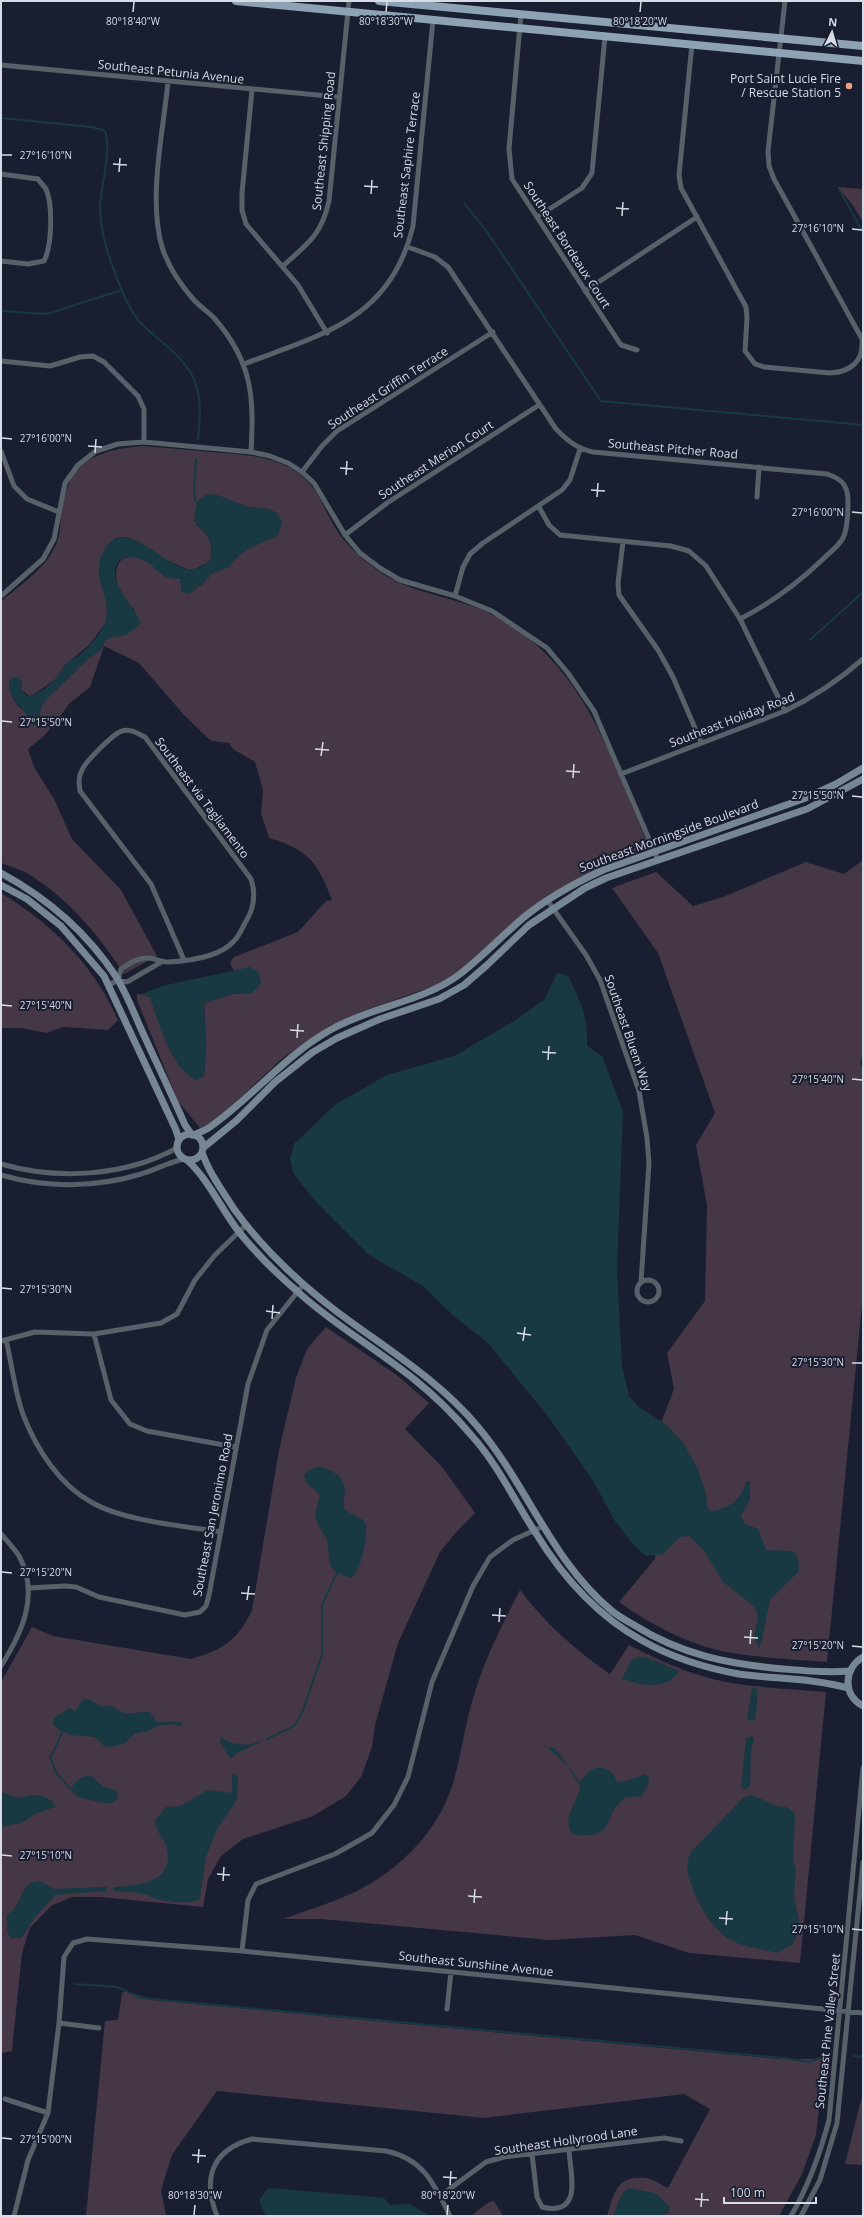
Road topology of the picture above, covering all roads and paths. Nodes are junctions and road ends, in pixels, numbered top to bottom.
1 (236, 1) edge
2 (349, 1) edge
3 (379, 1) edge
4 (785, 1) edge
5 (348, 12) junction
6 (521, 14) junction
7 (433, 20) junction
8 (520, 28) junction
9 (605, 36) junction
10 (781, 39) junction
11 (692, 44) junction
12 (863, 46) edge
13 (779, 52) junction
14 (863, 61) edge
15 (1, 65) edge
16 (168, 82) junction
17 (252, 90) junction
18 (339, 97) junction
19 (1, 174) edge
20 (537, 217) junction
21 (697, 217) junction
22 (408, 248) junction
23 (1, 261) edge
24 (283, 266) junction
25 (585, 291) junction
26 (493, 332) junction
27 (327, 333) junction
28 (637, 350) dead end
29 (1, 362) edge
30 (244, 364) junction
31 (540, 405) junction
32 (144, 442) junction
33 (580, 449) junction
34 (1, 451) edge
35 (251, 452) junction
36 (759, 467) junction
37 (302, 472) junction
38 (756, 497) dead end
39 (539, 507) junction
40 (59, 512) junction
41 (345, 535) junction
42 (623, 542) junction
43 (1, 596) edge
44 (455, 596) junction
45 (740, 619) junction
46 (863, 659) edge
47 (786, 711) junction
48 (702, 742) junction
49 (861, 770) edge
50 (621, 774) junction
51 (863, 779) edge
52 (759, 815) junction
53 (761, 823) junction
54 (655, 851) junction
55 (658, 860) junction
56 (1, 873) edge
57 (1, 885) edge
58 (547, 900) junction
59 (553, 908) junction
60 (184, 960) junction
61 (163, 961) junction
62 (463, 972) junction
63 (118, 980) junction
64 (468, 981) junction
65 (109, 985) junction
66 (361, 1016) junction
67 (364, 1026) junction
68 (269, 1075) junction
69 (275, 1082) junction
70 (193, 1135) junction
71 (179, 1140) junction
72 (177, 1148) junction
73 (202, 1150) junction
74 (186, 1160) junction
75 (1, 1164) edge
76 (134, 1165) junction
77 (24, 1170) junction
78 (80, 1173) junction
79 (1, 1175) edge
80 (138, 1175) junction
81 (21, 1180) junction
82 (76, 1184) junction
83 (246, 1225) junction
84 (239, 1232) junction
85 (641, 1282) junction
86 (303, 1285) junction
87 (298, 1292) junction
88 (94, 1334) junction
89 (4, 1341) edge
90 (235, 1446) junction
91 (544, 1526) junction
92 (534, 1531) junction
93 (221, 1532) junction
94 (1, 1534) edge
95 (29, 1588) junction
96 (863, 1657) edge
97 (1, 1666) edge
98 (849, 1671) junction
99 (848, 1688) junction
100 (863, 1706) edge
101 (863, 1768) edge
102 (862, 1787) edge
103 (863, 1862) edge
104 (852, 1888) junction
105 (862, 1889) edge
106 (242, 1951) junction
107 (451, 1972) junction
108 (447, 2008) dead end
109 (840, 2010) junction
110 (849, 2012) junction
111 (863, 2013) edge
112 (59, 2023) junction
113 (99, 2028) dead end
114 (5, 2099) dead end
115 (48, 2113) junction
116 (681, 2141) dead end
117 (569, 2150) junction
118 (532, 2154) junction
119 (440, 2196) junction
120 (14, 2216) edge
121 (217, 2216) edge
122 (450, 2216) edge
123 (791, 2216) edge
124 (801, 2216) edge

1 - 5 main road
2 - 5 street, Southeast Shipping Road
3 - 6 main road
4 - 10 street
5 - 7 main road
5 - 18 street, Southeast Shipping Road
6 - 8 street, Southeast Bordeaux Court
6 - 10 main road
7 - 8 main road
7 - 22 street, Southeast Saphire Terrace
8 - 9 main road
8 - 20 street, Southeast Bordeaux Court
9 - 11 main road
9 - 20 street
10 - 12 main road
10 - 13 street
11 - 13 main road
11 - 21 street
13 - 14 main road
13 - 21 street
15 - 16 street, Southeast Petunia Avenue
16 - 17 street, Southeast Petunia Avenue
16 - 30 street
17 - 18 street, Southeast Petunia Avenue
17 - 24 street
18 - 24 street, Southeast Shipping Road
19 - 23 street
20 - 25 street, Southeast Bordeaux Court
21 - 25 street
22 - 26 street, Southeast Pitcher Road
22 - 27 street, Southeast Saphire Terrace
24 - 27 street
25 - 28 street, Southeast Bordeaux Court
26 - 31 street, Southeast Pitcher Road
26 - 37 street, Southeast Griffin Terrace
27 - 30 street, Southeast Saphire Terrace
29 - 32 street
30 - 35 street
31 - 33 street, Southeast Pitcher Road
31 - 41 street, Southeast Merion Court
32 - 35 street
32 - 40 street
33 - 36 street, Southeast Pitcher Road
33 - 39 street
34 - 40 street
35 - 37 street
36 - 38 street
36 - 45 street, Southeast Pitcher Road
37 - 41 street
39 - 42 street
39 - 44 street
40 - 43 street
41 - 44 street
42 - 45 street
42 - 48 street
44 - 50 street
45 - 47 street
46 - 47 street, Southeast Holiday Road
47 - 48 street, Southeast Holiday Road
48 - 50 street, Southeast Holiday Road
49 - 51 street
49 - 52 street, Southeast Morningside Boulevard
50 - 54 street
51 - 53 street, Southeast Morningside Boulevard
52 - 53 street
52 - 54 street, Southeast Morningside Boulevard
53 - 55 street, Southeast Morningside Boulevard
54 - 55 street
54 - 58 street, Southeast Morningside Boulevard
55 - 59 street, Southeast Morningside Boulevard
56 - 63 street
57 - 65 street
58 - 59 street, Southeast Bluem Way
58 - 62 street, Southeast Morningside Boulevard
59 - 64 street, Southeast Morningside Boulevard
59 - 85 street, Southeast Bluem Way
60 - 60 street, Southeast via Tagliamento
60 - 61 street, Southeast via Tagliamento
61 - 63 street, Southeast via Tagliamento
61 - 63 street, Southeast via Tagliamento
62 - 64 street
62 - 66 street, Southeast Morningside Boulevard
63 - 65 street, Southeast via Tagliamento
63 - 70 street
64 - 67 street, Southeast Morningside Boulevard
65 - 71 street
66 - 67 street
66 - 68 street, Southeast Morningside Boulevard
67 - 69 street, Southeast Morningside Boulevard
68 - 69 street
68 - 70 street, Southeast Morningside Boulevard
69 - 73 street, Southeast Morningside Boulevard
70 - 71 street
70 - 73 street
71 - 72 street
72 - 74 street
72 - 76 street
73 - 74 street
73 - 83 street
74 - 80 street
74 - 84 street
75 - 77 street
76 - 78 street
76 - 80 street
77 - 78 street
77 - 81 street
78 - 82 street
79 - 81 street
80 - 82 street
81 - 82 street
83 - 84 street
83 - 86 street
84 - 87 street
84 - 88 street
85 - 85 street, Southeast Bluem Way
86 - 87 street, Southeast San Jeronimo Road
86 - 91 street
87 - 90 street, Southeast San Jeronimo Road
87 - 92 street
88 - 89 street
88 - 90 street
89 - 93 street
90 - 93 street, Southeast San Jeronimo Road
91 - 92 street
91 - 98 street
92 - 99 street
92 - 106 street
93 - 95 street, Southeast San Jeronimo Road
94 - 95 street
95 - 97 street
96 - 98 street
98 - 99 street
99 - 100 street
101 - 102 street, Southeast Pine Valley Street
102 - 104 street, Southeast Pine Valley Street
103 - 105 street, Southeast Pine Valley Street
104 - 105 street
104 - 109 street, Southeast Pine Valley Street
105 - 110 street, Southeast Pine Valley Street
106 - 107 street, Southeast Sunshine Avenue
106 - 112 street, Southeast Sunshine Avenue
107 - 108 street
107 - 109 street, Southeast Sunshine Avenue
109 - 110 street, Southeast Sunshine Avenue
109 - 123 street, Southeast Pine Valley Street
110 - 111 street, Southeast Sunshine Avenue
110 - 124 street, Southeast Pine Valley Street
112 - 113 street
112 - 115 street
114 - 115 street
115 - 120 street
116 - 117 street, Southeast Hollyrood Lane
117 - 118 street, Southeast Hollyrood Lane
117 - 118 street
118 - 119 street, Southeast Hollyrood Lane
119 - 121 street
119 - 122 street

